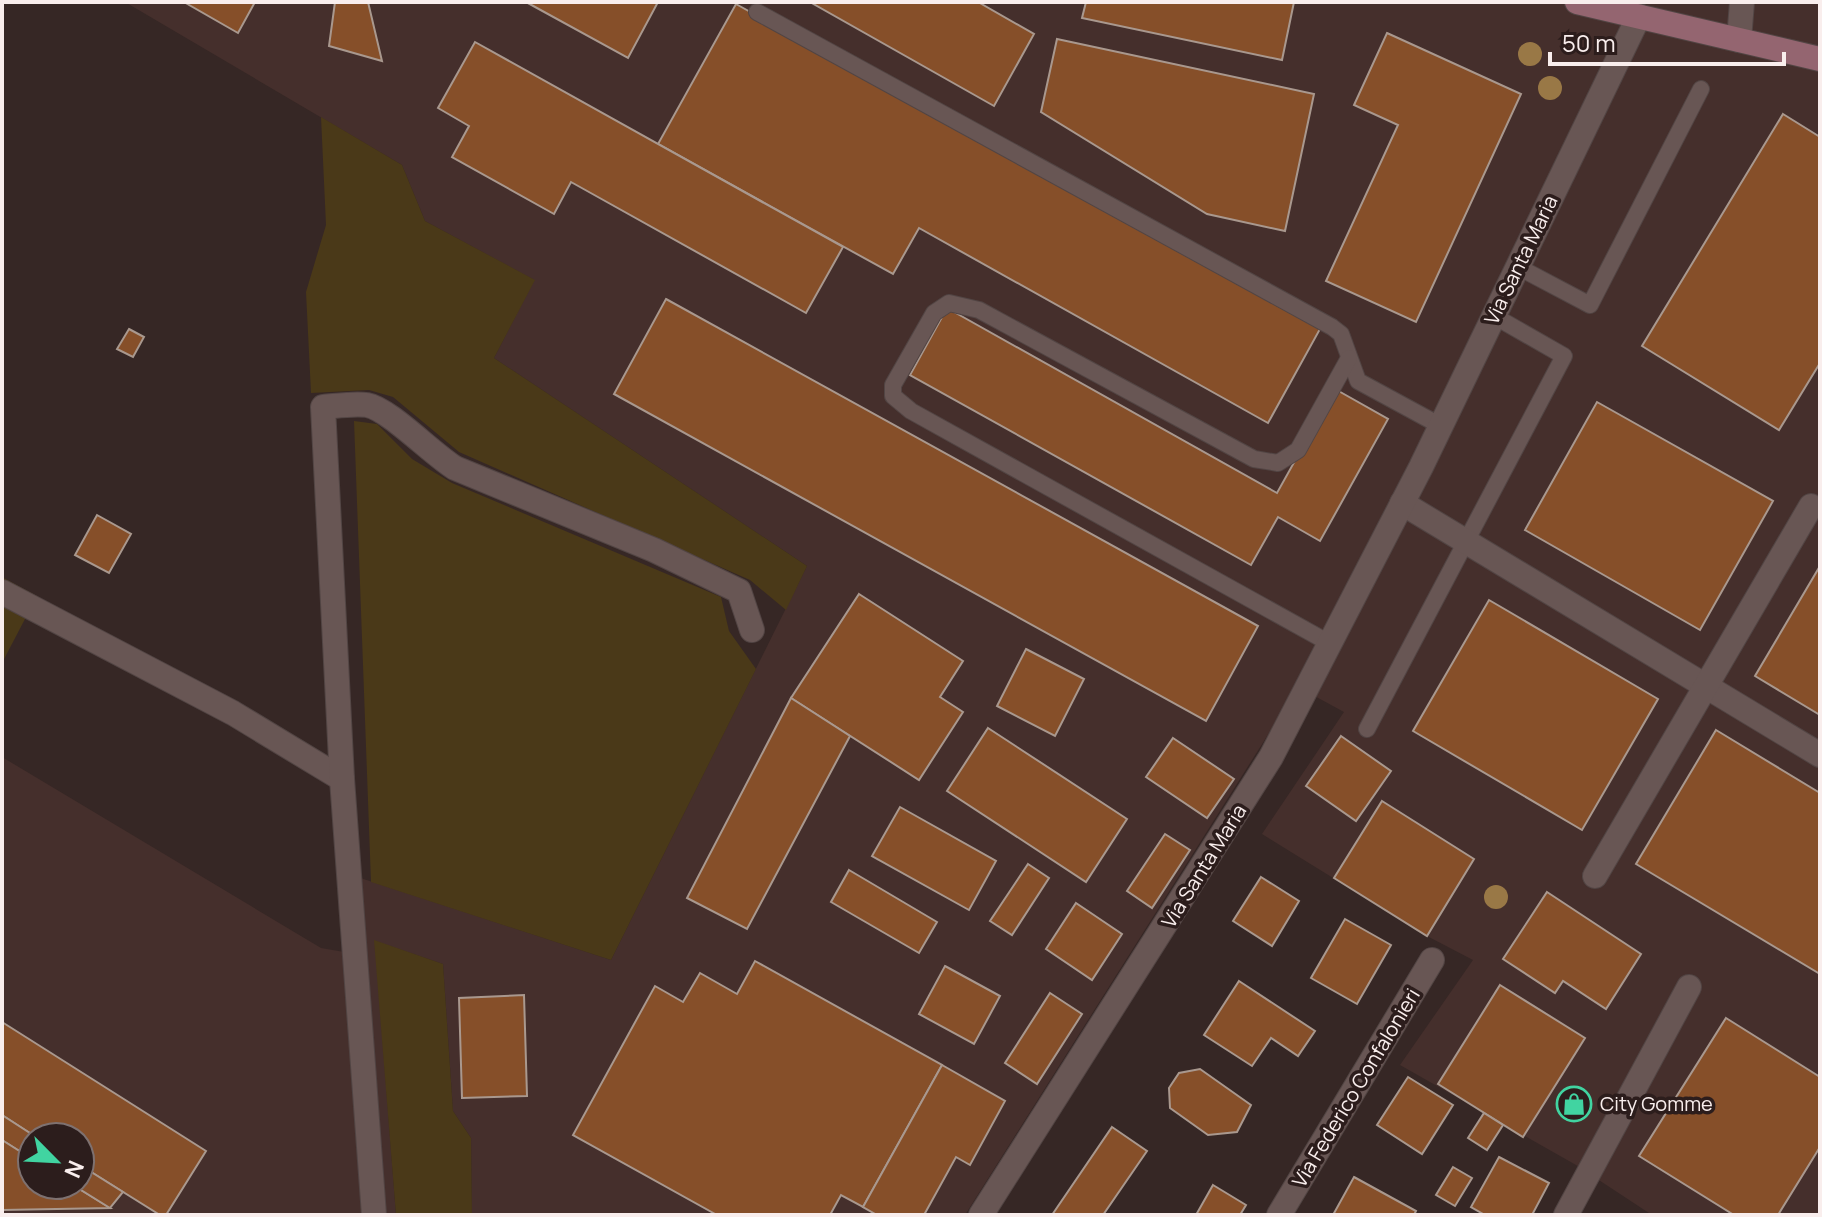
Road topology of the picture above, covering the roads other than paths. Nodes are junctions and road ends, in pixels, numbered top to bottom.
1 (1577, 2) edge
2 (1742, 2) edge
3 (757, 12) dead end
4 (1639, 16) junction
5 (1739, 40) junction
6 (1820, 59) edge
7 (1701, 89) dead end
8 (1518, 267) junction
9 (1494, 316) junction
10 (1349, 358) junction
11 (1441, 426) junction
12 (1402, 503) junction
13 (1811, 506) dead end
14 (1466, 541) junction
15 (2, 592) edge
16 (752, 630) dead end
17 (1331, 644) junction
18 (1706, 686) junction
19 (1367, 729) dead end
20 (1820, 755) edge
21 (342, 779) junction
22 (1595, 876) dead end
23 (1432, 960) dead end
24 (1689, 987) dead end
25 (374, 1215) edge
26 (981, 1215) edge
27 (1279, 1215) edge
28 (1566, 1215) edge

1 - 4 street
2 - 5 street
3 - 10 lane
4 - 5 street
4 - 8 street, Via Santa Maria
5 - 6 street
7 - 8 lane
8 - 9 street, Via Santa Maria
9 - 11 street, Via Santa Maria
9 - 14 lane
10 - 11 lane
10 - 17 lane
11 - 12 street, Via Santa Maria
12 - 14 street
12 - 17 street, Via Santa Maria
13 - 18 street
14 - 18 street
14 - 19 lane
15 - 21 street
16 - 21 street
17 - 26 street, Via Santa Maria
18 - 20 street
18 - 22 street
21 - 25 street
23 - 27 street, Via Federico Confalonieri
24 - 28 street

